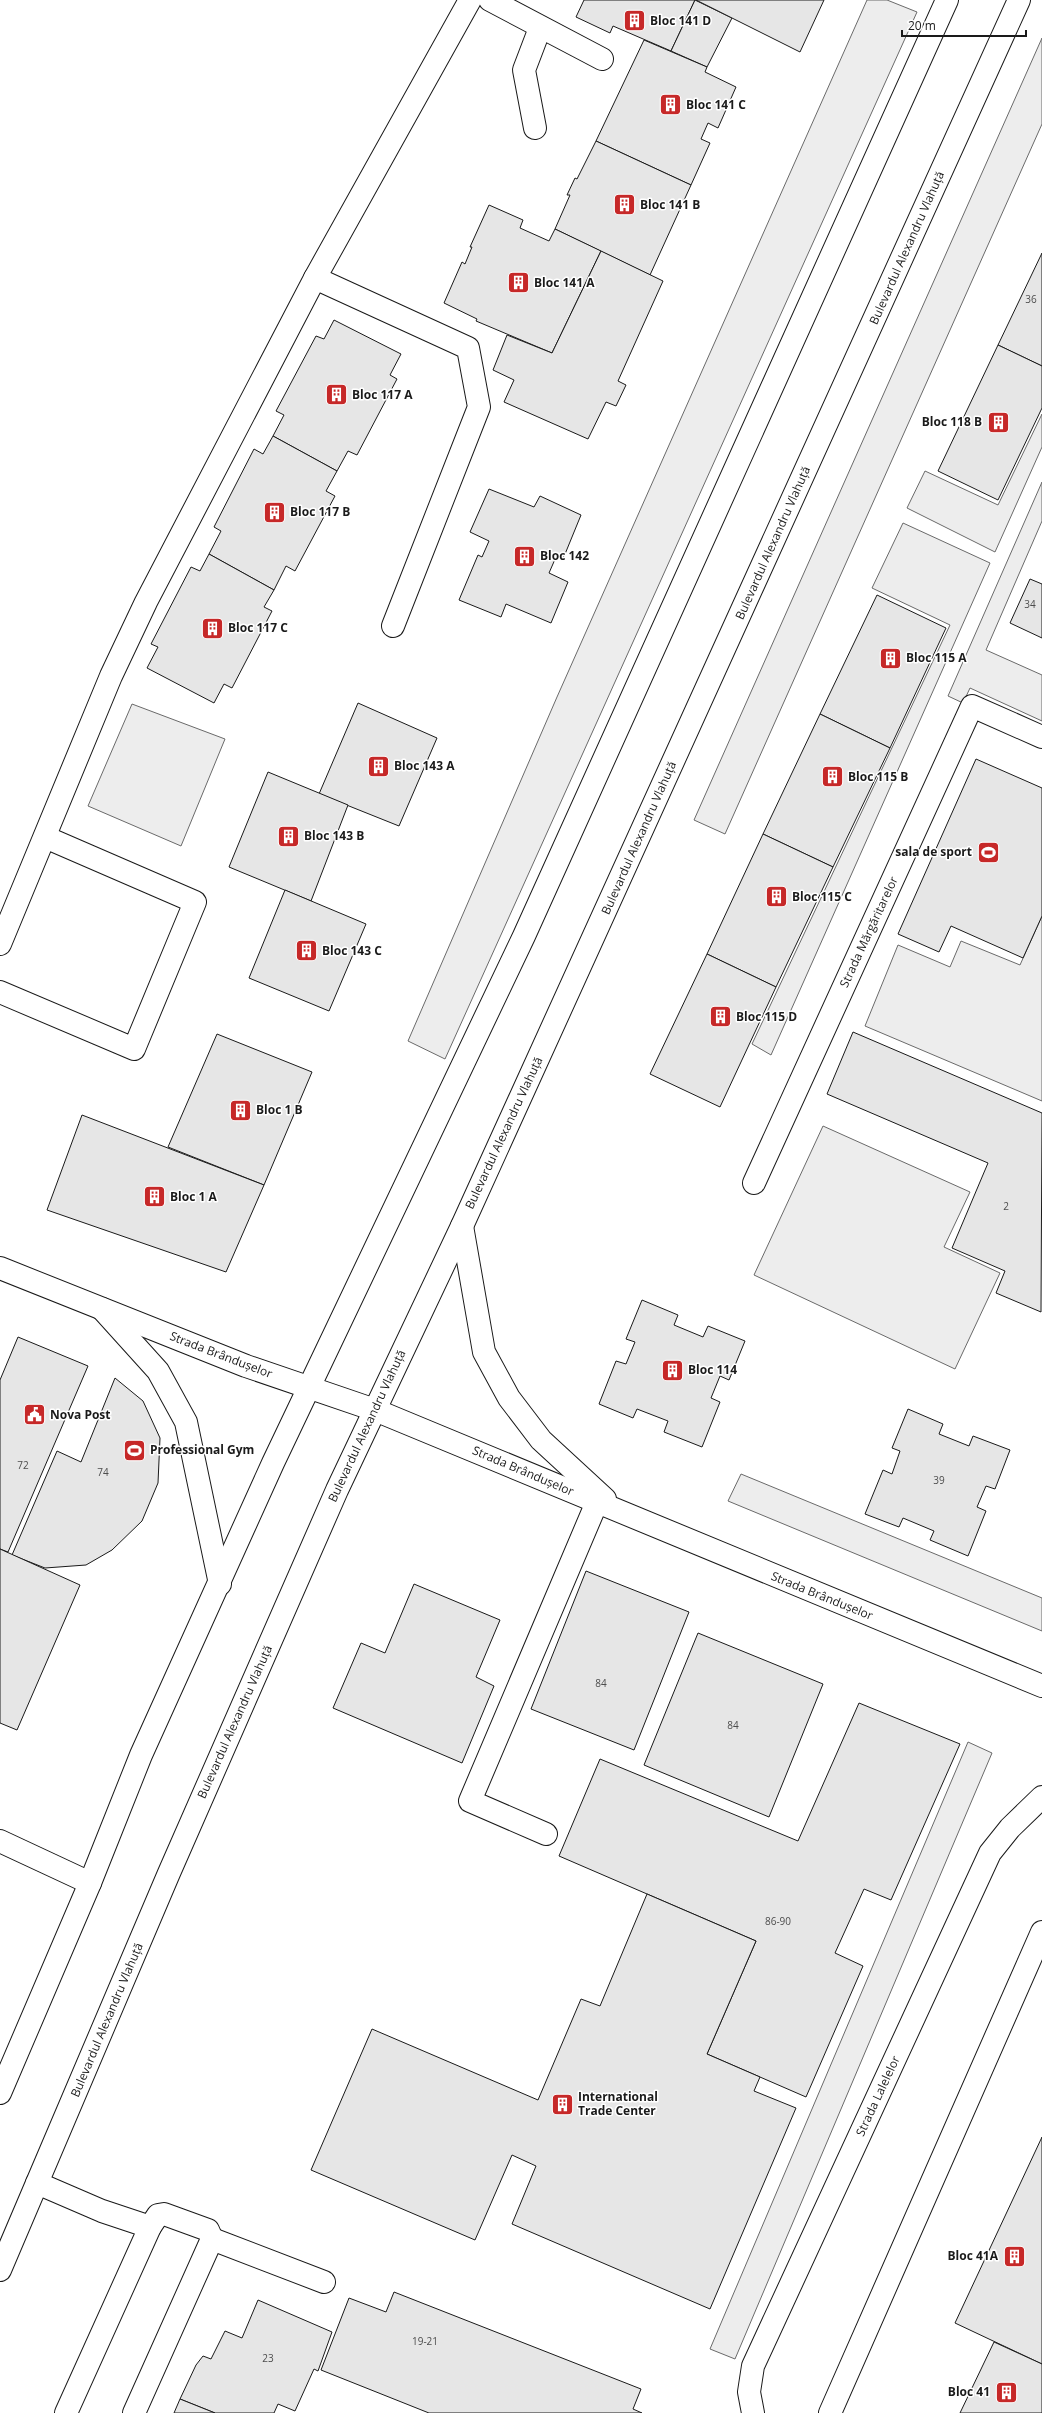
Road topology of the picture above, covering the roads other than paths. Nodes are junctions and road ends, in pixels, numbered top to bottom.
1 (470, 0) edge
2 (490, 0) edge
3 (947, 0) edge
4 (1020, 0) edge
5 (540, 28) junction
6 (602, 59) dead end
7 (535, 128) dead end
8 (315, 278) junction
9 (393, 626) dead end
10 (1042, 737) edge
11 (45, 837) junction
12 (0, 944) edge
13 (0, 992) edge
14 (754, 1183) dead end
15 (462, 1226) junction
16 (0, 1268) edge
17 (102, 1309) junction
18 (310, 1389) junction
19 (375, 1410) junction
20 (597, 1502) junction
21 (621, 1513) junction
22 (220, 1584) junction
23 (1042, 1686) edge
24 (1042, 1797) edge
25 (546, 1834) dead end
26 (0, 1842) edge
27 (90, 1883) junction
28 (1042, 1932) edge
29 (0, 2093) edge
30 (37, 2183) junction
31 (150, 2227) junction
32 (212, 2239) junction
33 (0, 2270) edge
34 (324, 2282) dead end
35 (66, 2413) edge
36 (134, 2413) edge
37 (754, 2413) edge
38 (830, 2413) edge

1 - 8 main road
2 - 5 main road
3 - 18 main road
4 - 15 main road, Bulevardul Alexandru Vlahuță
5 - 6 main road
5 - 7 main road
8 - 9 main road
8 - 11 main road
10 - 14 main road, Strada Mărgăritarelor
11 - 12 main road
11 - 13 main road
15 - 19 main road, Bulevardul Alexandru Vlahuță
15 - 21 main road
16 - 17 main road, Strada Brândușelor
17 - 18 main road, Strada Brândușelor
17 - 22 main road
18 - 19 main road, Strada Brândușelor
18 - 22 main road
19 - 20 main road, Strada Brândușelor
19 - 30 main road, Bulevardul Alexandru Vlahuță
20 - 21 main road, Strada Brândușelor
20 - 25 main road
21 - 23 main road, Strada Brândușelor
22 - 27 main road
24 - 37 main road, Strada Lalelelor
26 - 27 main road
27 - 29 main road
28 - 38 main road
30 - 31 main road
30 - 33 main road, Bulevardul Alexandru Vlahuță
31 - 32 main road
31 - 35 main road
32 - 34 main road
32 - 36 main road

